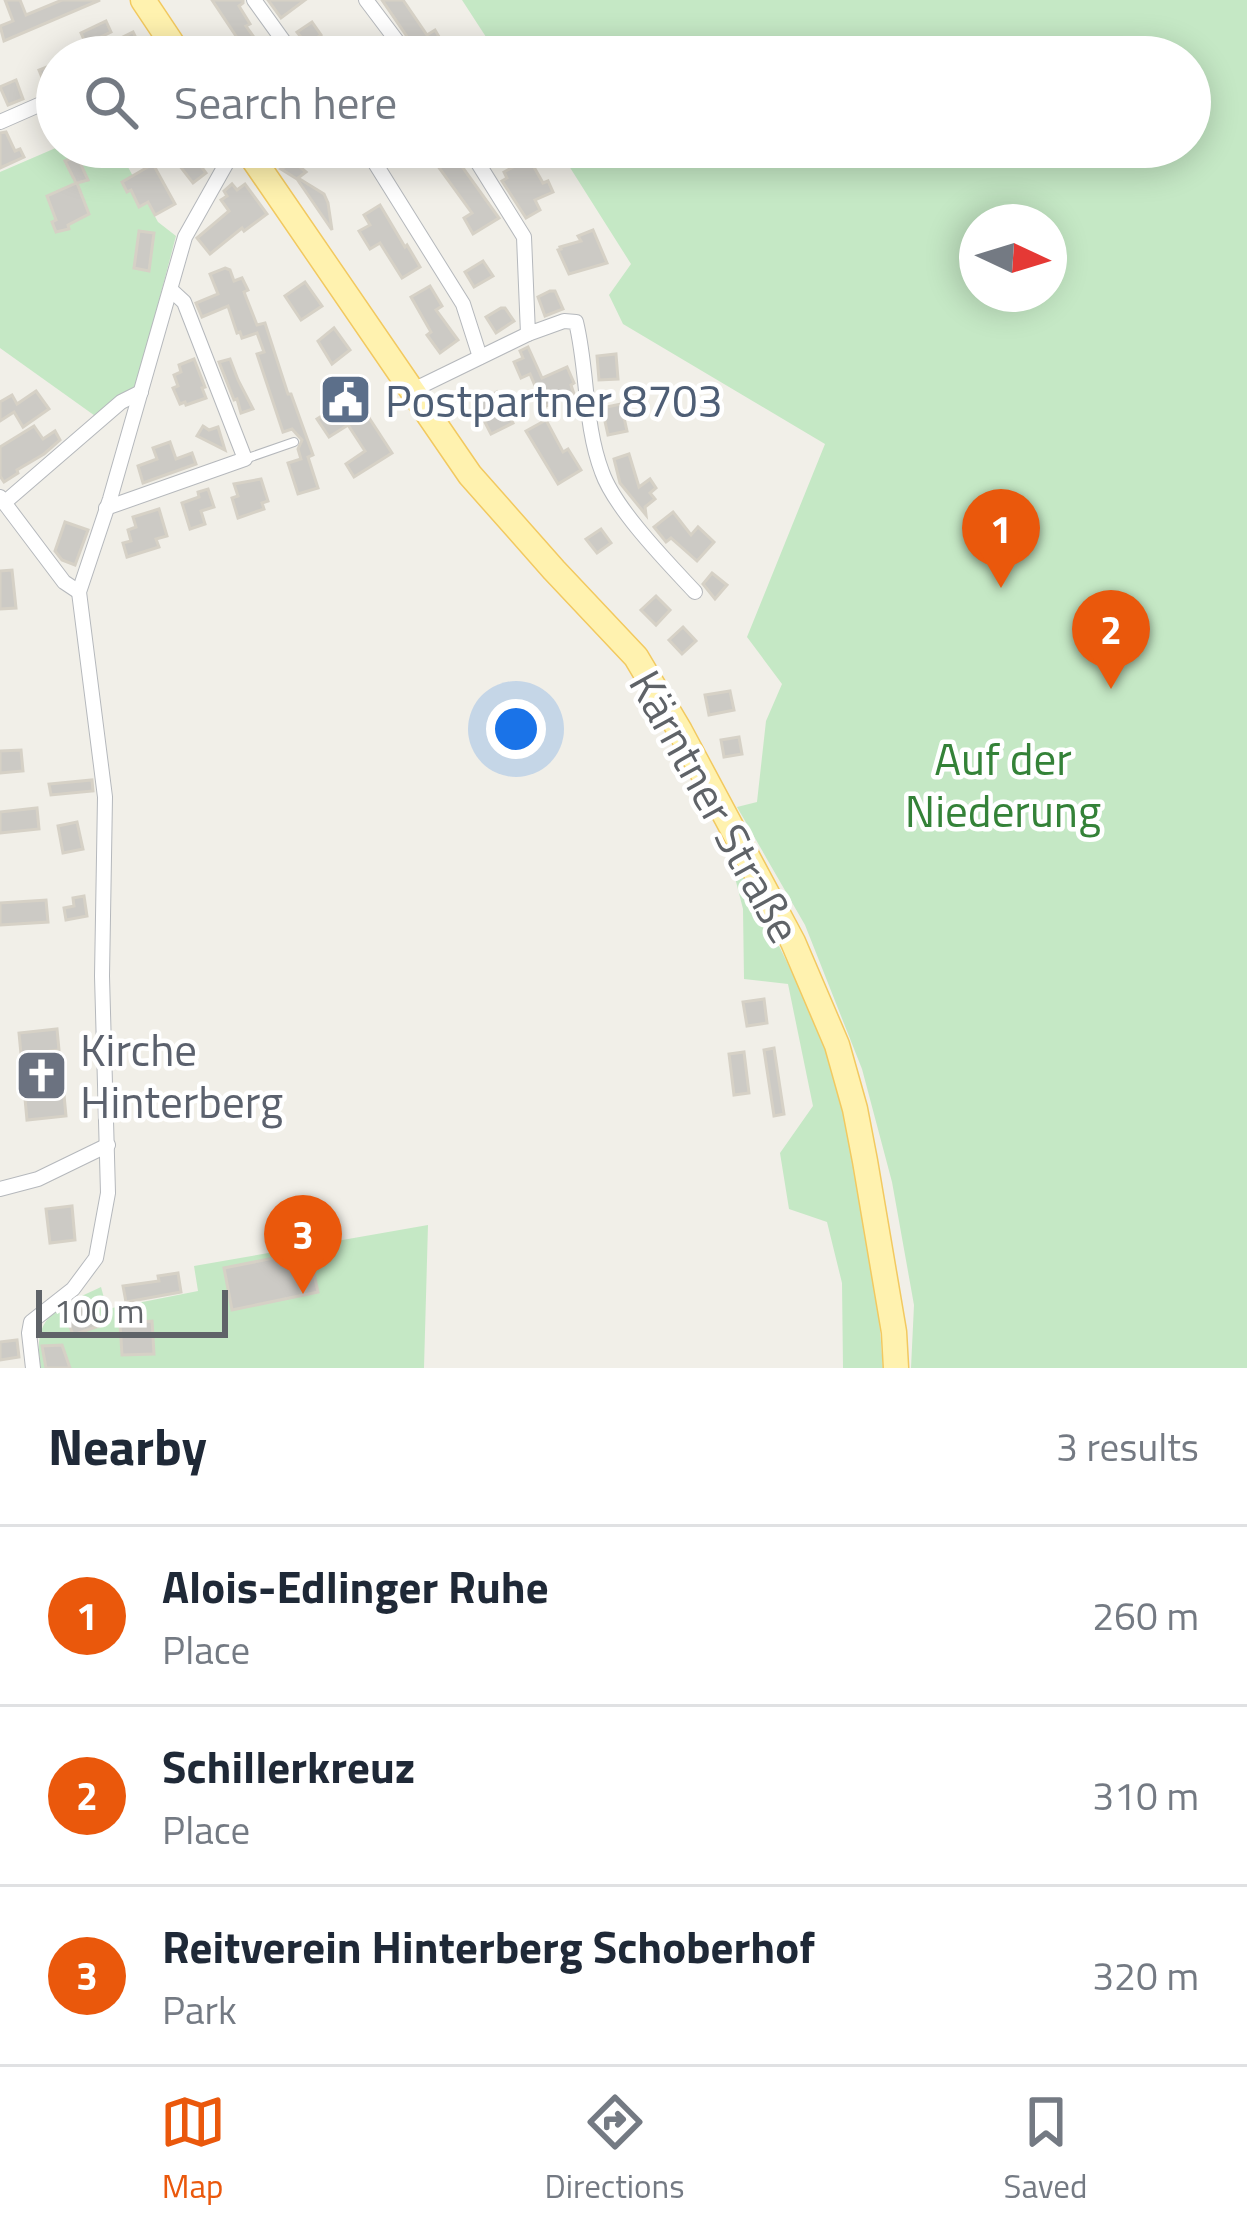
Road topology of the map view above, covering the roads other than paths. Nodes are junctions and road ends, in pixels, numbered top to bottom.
1 (143, 0) edge
2 (254, 0) edge
3 (366, 0) edge
4 (160, 36) edge
5 (280, 36) edge
6 (393, 36) edge
7 (36, 106) edge
8 (0, 122) edge
9 (224, 168) edge
10 (257, 168) edge
11 (378, 168) edge
12 (481, 168) edge
13 (171, 290) junction
14 (528, 334) junction
15 (480, 357) junction
16 (141, 392) junction
17 (412, 392) junction
18 (294, 442) dead end
19 (245, 459) junction
20 (2, 500) edge
21 (106, 508) junction
22 (79, 592) junction
23 (695, 592) dead end
24 (108, 1144) junction
25 (0, 1189) edge
26 (33, 1368) edge
27 (896, 1368) edge

1 - 4 main road
2 - 5 street
3 - 6 street
7 - 8 street
9 - 13 street
10 - 17 main road, Kärntner Straße
11 - 15 street
12 - 14 street
13 - 16 street
13 - 19 street
14 - 15 street
14 - 23 street
15 - 17 street
16 - 20 street
16 - 21 street
17 - 27 main road, Kärntner Straße
18 - 19 lane
19 - 21 street
20 - 22 street
21 - 22 street
22 - 24 street
24 - 25 street
24 - 26 street

